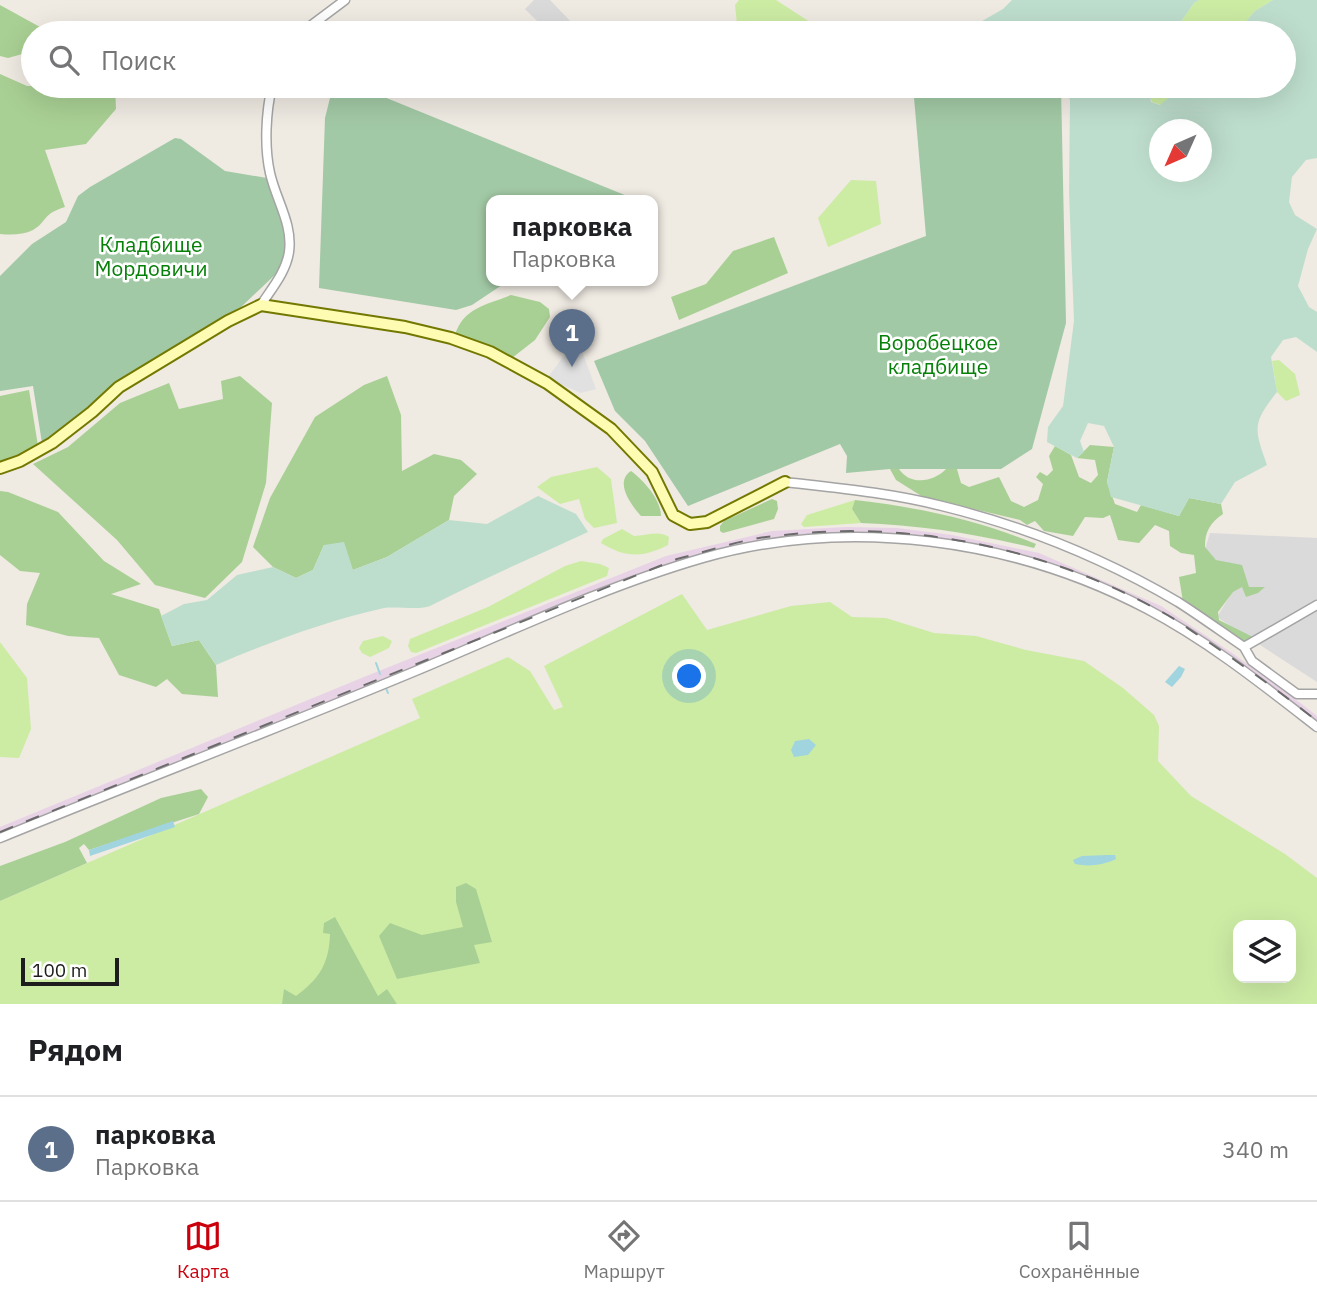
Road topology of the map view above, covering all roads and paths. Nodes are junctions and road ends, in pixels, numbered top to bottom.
1 (345, 0) edge
2 (317, 21) edge
3 (269, 98) edge
4 (261, 305) junction
5 (0, 468) edge
6 (785, 482) joint
7 (1317, 605) edge
8 (1244, 647) junction
9 (1317, 694) edge
10 (1317, 727) edge
11 (0, 838) edge

1 - 2 street
3 - 4 street
4 - 5 street
4 - 6 street
6 - 8 street
7 - 8 street
8 - 9 street
10 - 11 street

